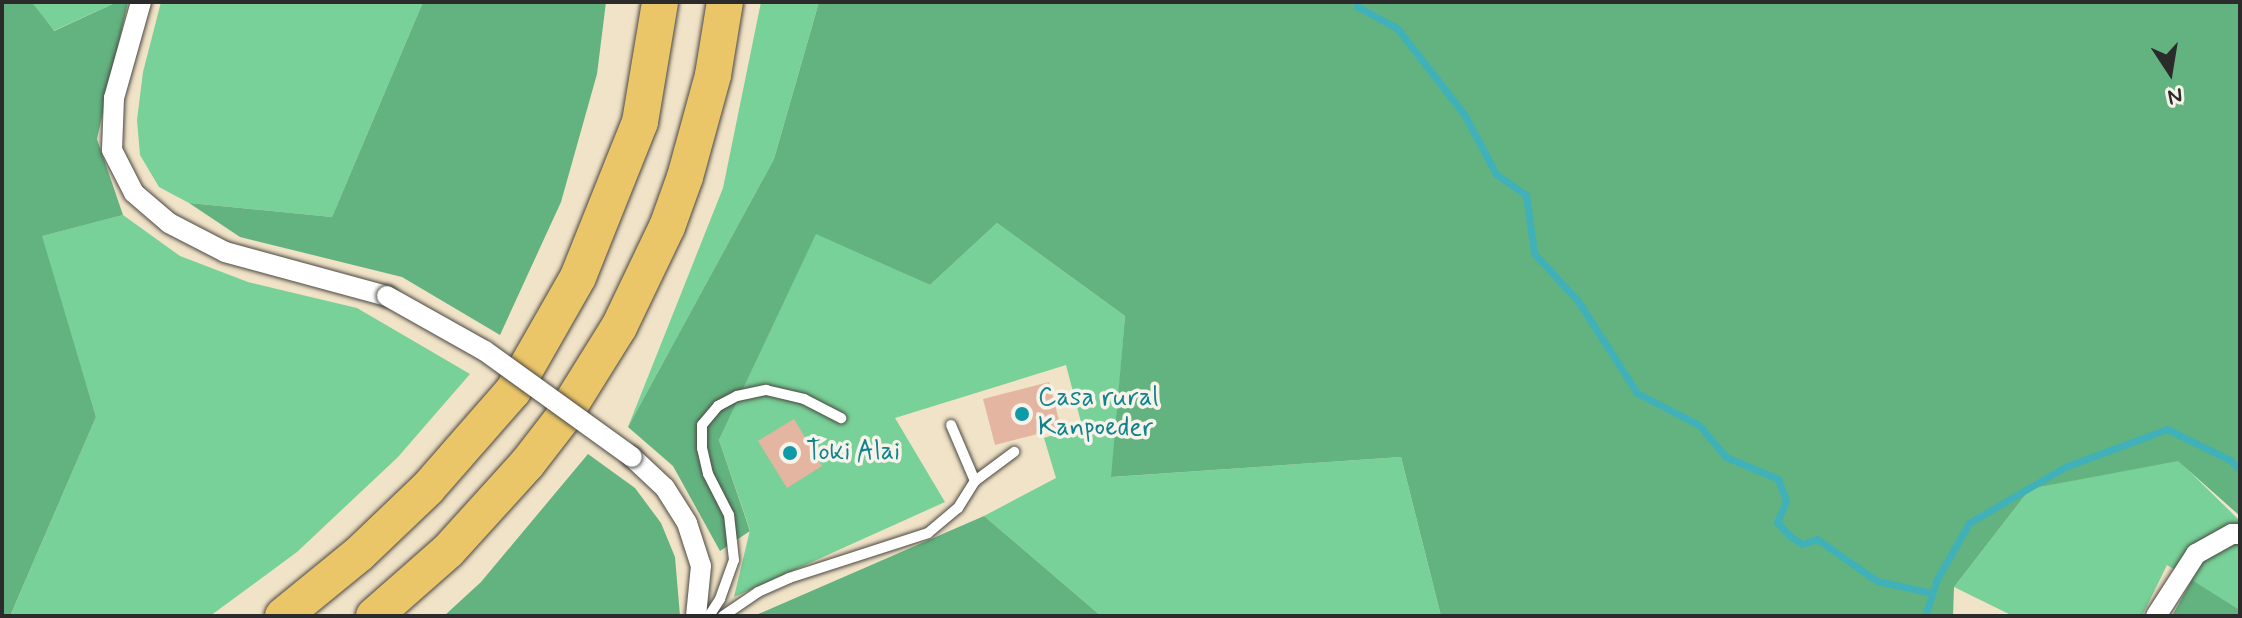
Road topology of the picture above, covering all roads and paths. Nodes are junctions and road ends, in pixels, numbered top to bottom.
1 (141, 2) edge
2 (660, 2) edge
3 (725, 2) edge
4 (841, 418) dead end
5 (951, 425) dead end
6 (1014, 452) dead end
7 (975, 481) junction
8 (2240, 534) edge
9 (283, 616) edge
10 (374, 616) edge
11 (696, 616) edge
12 (709, 616) edge
13 (723, 616) edge
14 (2156, 616) edge

1 - 11 street, bridge
2 - 9 highway
3 - 10 highway
4 - 12 lane
5 - 7 lane
6 - 7 lane
7 - 13 lane
8 - 14 street

